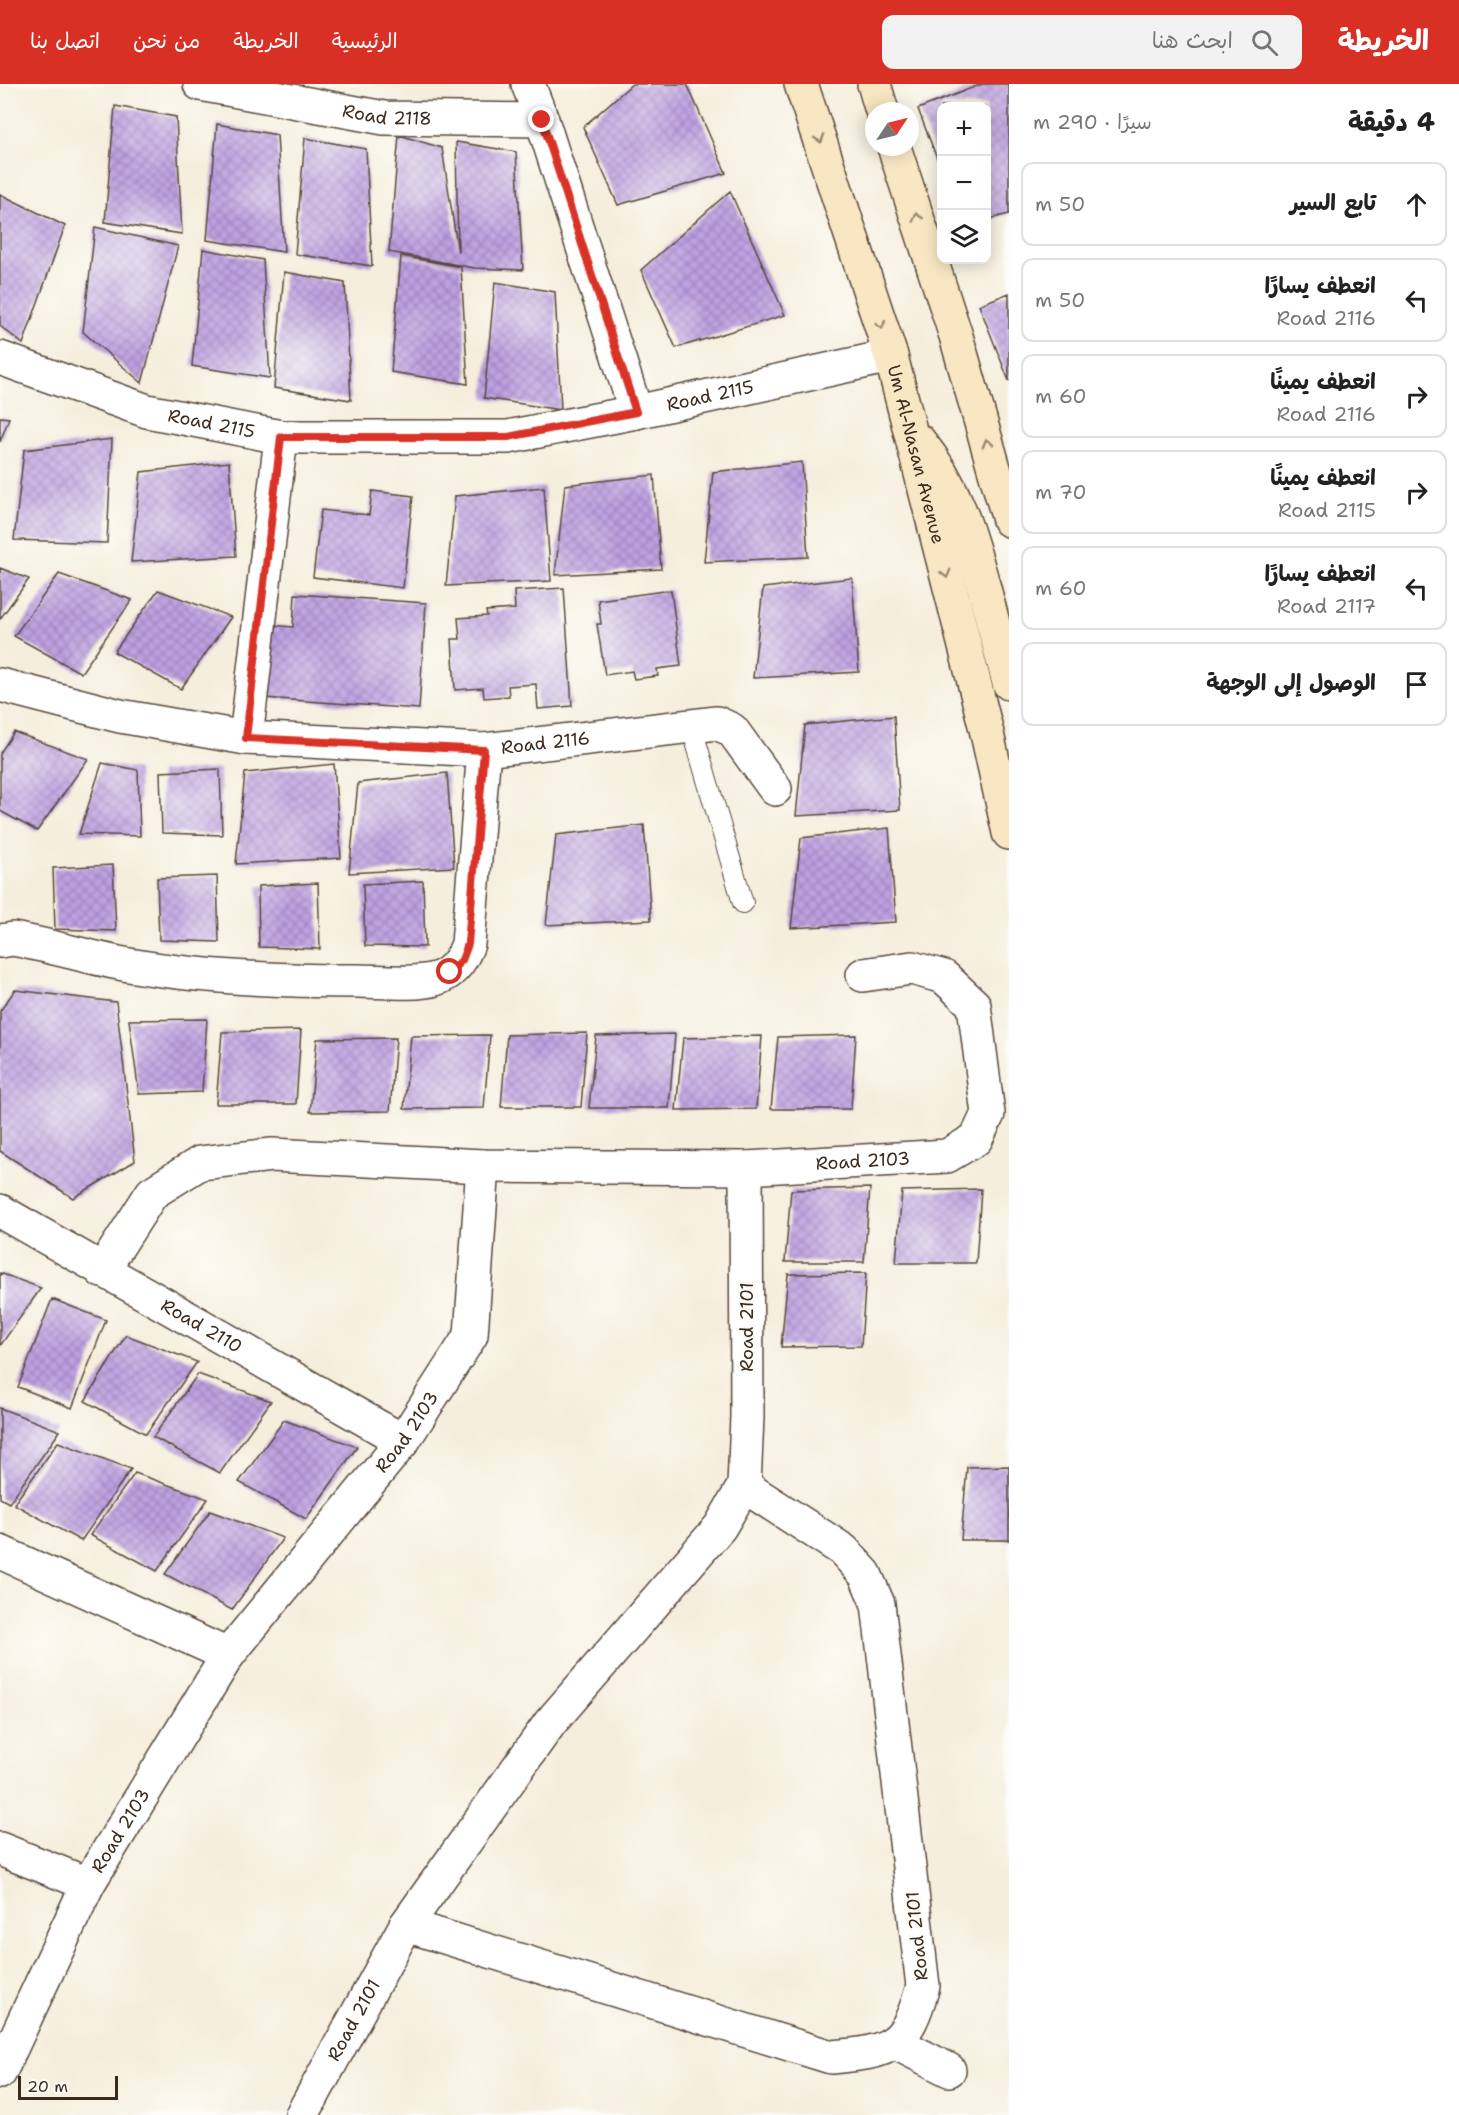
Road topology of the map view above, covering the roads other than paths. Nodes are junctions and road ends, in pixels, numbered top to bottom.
1 (200, 84) edge
2 (528, 84) edge
3 (801, 84) edge
4 (874, 84) edge
5 (879, 102) edge
6 (542, 120) junction
7 (897, 156) edge
8 (891, 356) junction
9 (0, 357) edge
10 (636, 412) junction
11 (908, 428) junction
12 (281, 437) junction
13 (1009, 520) edge
14 (1009, 683) edge
15 (0, 685) edge
16 (692, 725) junction
17 (246, 738) junction
18 (484, 750) junction
19 (775, 789) dead end
20 (1009, 833) edge
21 (743, 903) dead end
22 (0, 941) edge
23 (863, 975) dead end
24 (483, 1166) junction
25 (746, 1168) junction
26 (0, 1211) edge
27 (102, 1271) junction
28 (403, 1441) junction
29 (744, 1486) junction
30 (0, 1552) edge
31 (228, 1655) junction
32 (0, 1849) edge
33 (88, 1884) junction
34 (406, 1925) junction
35 (896, 2043) junction
36 (949, 2070) dead end
37 (0, 2072) edge
38 (302, 2115) edge

1 - 6 street, Road 2118
2 - 6 street
3 -> 8 main road, Um Al-Nasan Avenue
4 - 5 main road
6 - 10 street
13 -> 7 main road
8 - 10 street, Road 2115
8 - 11 main road, Um Al-Nasan Avenue
9 - 12 street, Road 2115
10 - 12 street, Road 2115
11 - 14 main road
11 -> 20 main road, Um Al-Nasan Avenue
12 - 17 street
15 - 17 street, Road 2116
16 - 18 street, Road 2116
16 - 19 street, Road 2116
16 - 21 lane
17 - 18 street, Road 2116
18 - 22 street
23 - 25 street, Road 2103
24 - 25 street, Road 2103
24 - 27 street, Road 2103
24 - 28 street, Road 2103
25 - 29 street, Road 2101
26 - 27 street, Road 2110
27 - 28 street, Road 2110
28 - 31 street, Road 2103
29 - 34 street, Road 2101
29 - 35 street, Road 2101
30 - 31 street
31 - 33 street, Road 2103
32 - 33 street, Road 2103
33 - 37 street, Road 2103
34 - 35 street
34 - 38 street, Road 2101
35 - 36 street

